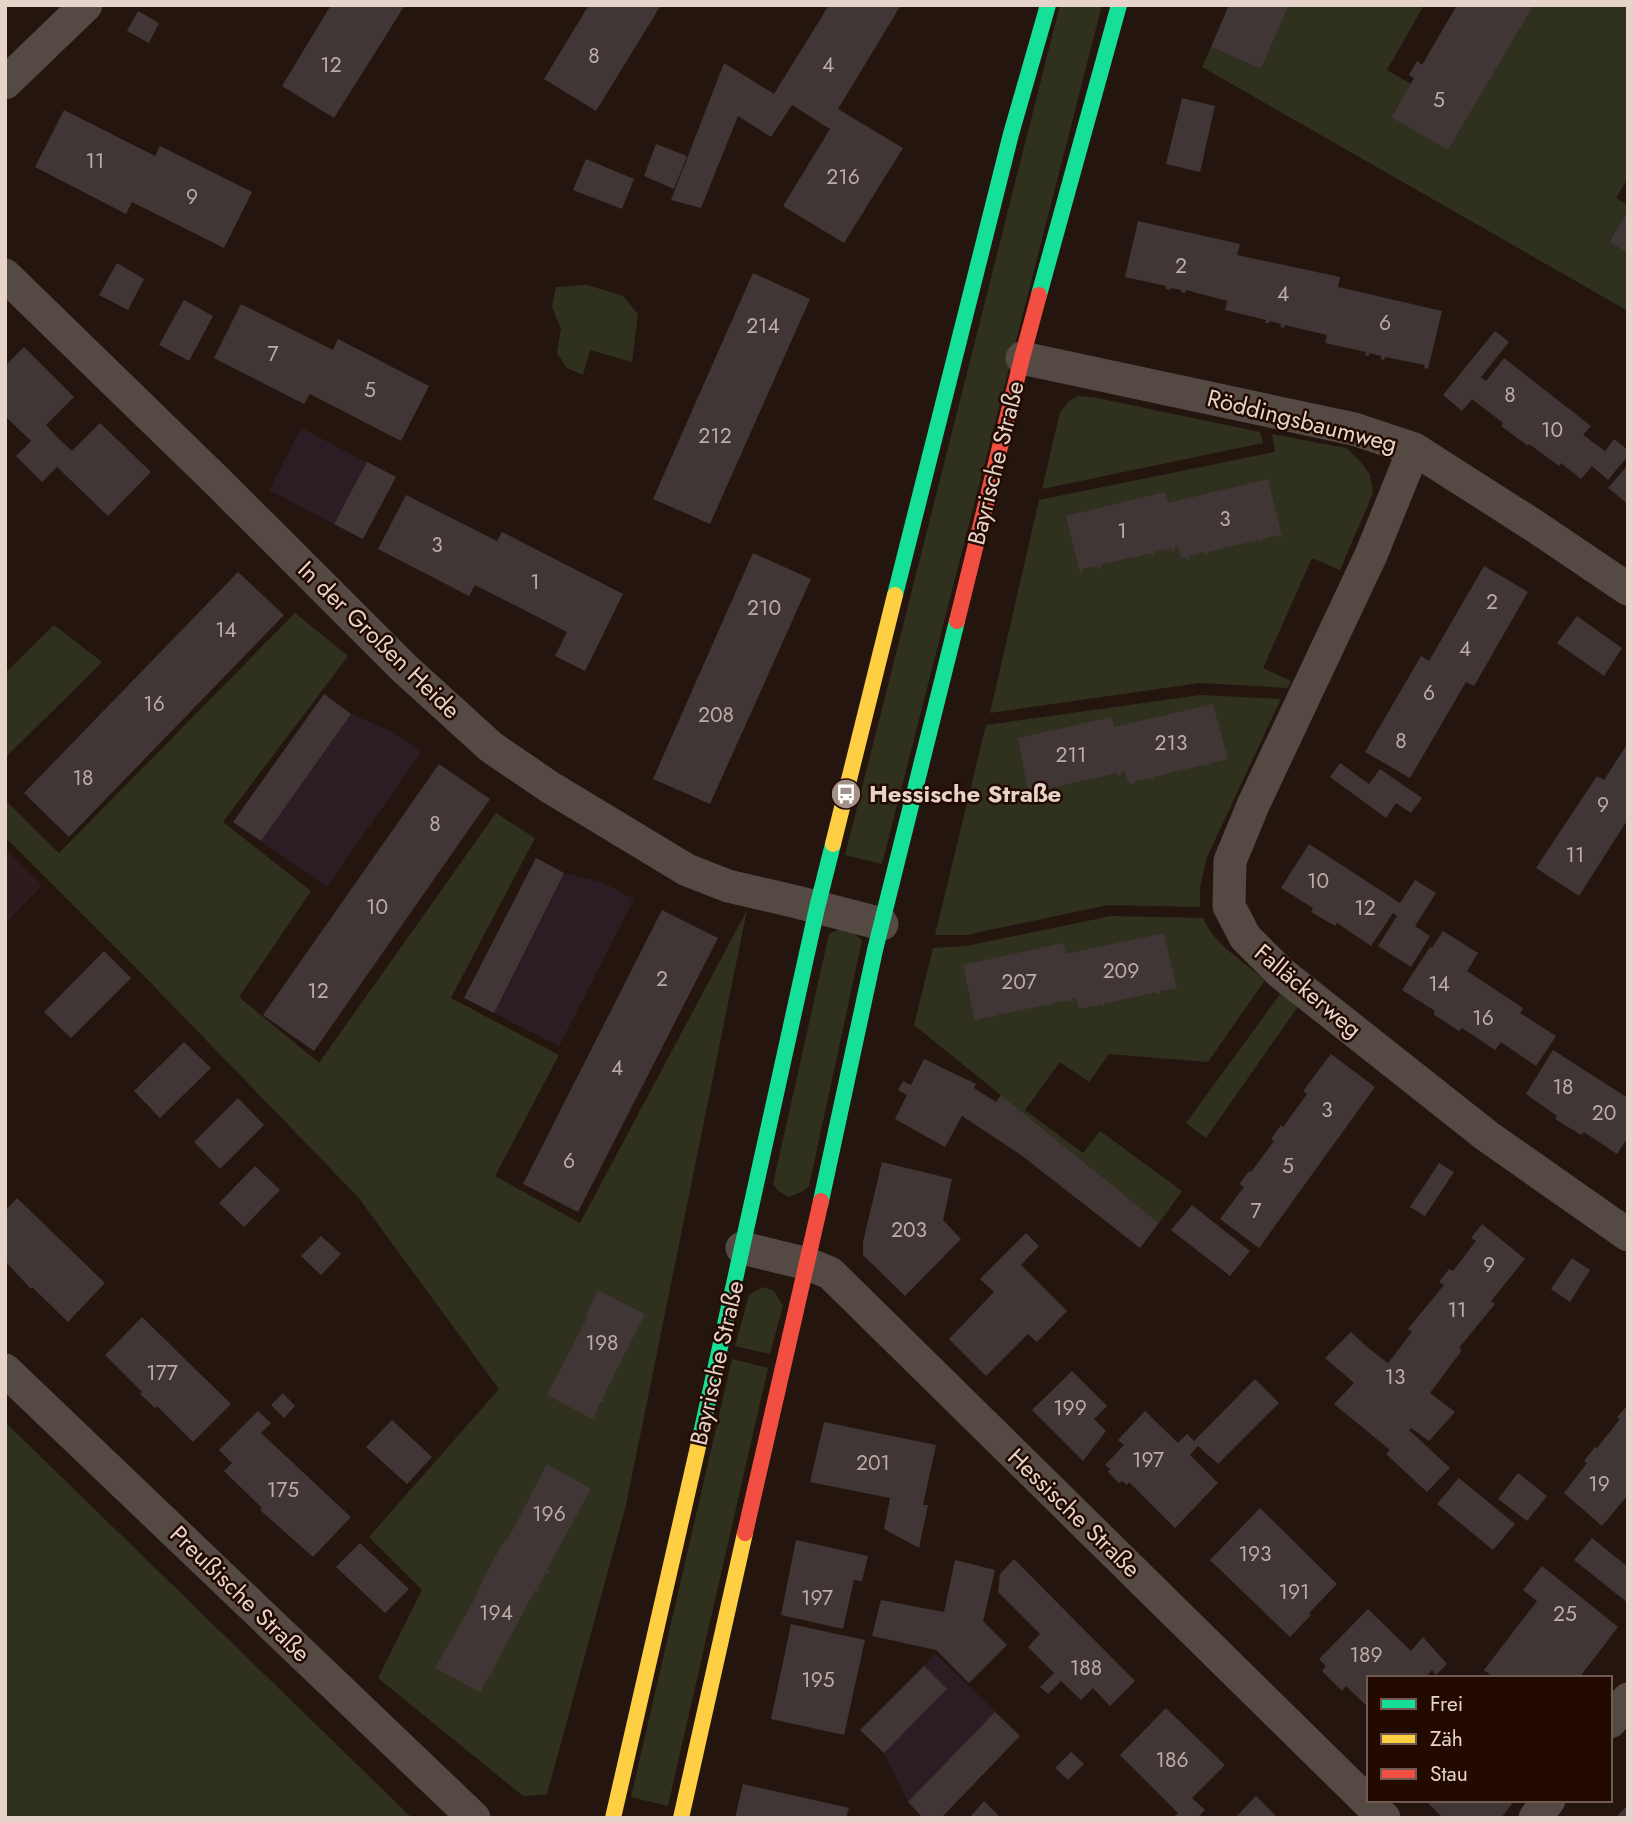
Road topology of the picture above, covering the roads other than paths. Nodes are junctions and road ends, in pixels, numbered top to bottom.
1 (86, 5) edge
2 (1048, 5) edge
3 (1119, 5) edge
4 (5, 83) edge
5 (5, 275) edge
6 (1022, 358) junction
7 (1414, 449) junction
8 (1628, 589) edge
9 (817, 908) junction
10 (882, 924) junction
11 (1628, 1235) edge
12 (742, 1248) junction
13 (808, 1264) junction
14 (5, 1370) edge
15 (1628, 1699) edge
16 (1612, 1719) edge
17 (1367, 1801) edge
18 (1368, 1802) edge
19 (1547, 1802) edge
20 (474, 1818) edge
21 (613, 1818) edge
22 (681, 1818) edge
23 (1384, 1818) edge
24 (1535, 1818) edge

1 - 4 street
2 - 9 street, Bayrische Straße
3 - 6 street, Bayrische Straße
5 - 9 street, In der Großen Heide
6 - 7 street, Röddingsbaumweg
6 - 10 street, Bayrische Straße
7 - 8 street, Röddingsbaumweg
7 - 11 street, Falläckerweg
9 - 10 street
9 - 12 street, Bayrische Straße
10 - 13 street, Bayrische Straße
12 - 13 street, Hessische Straße
12 - 21 street, Bayrische Straße
13 - 17 street, Hessische Straße
13 - 22 street, Bayrische Straße
14 - 20 street, Preußische Straße
15 - 16 street
18 - 23 street, Hessische Straße
19 - 24 street

